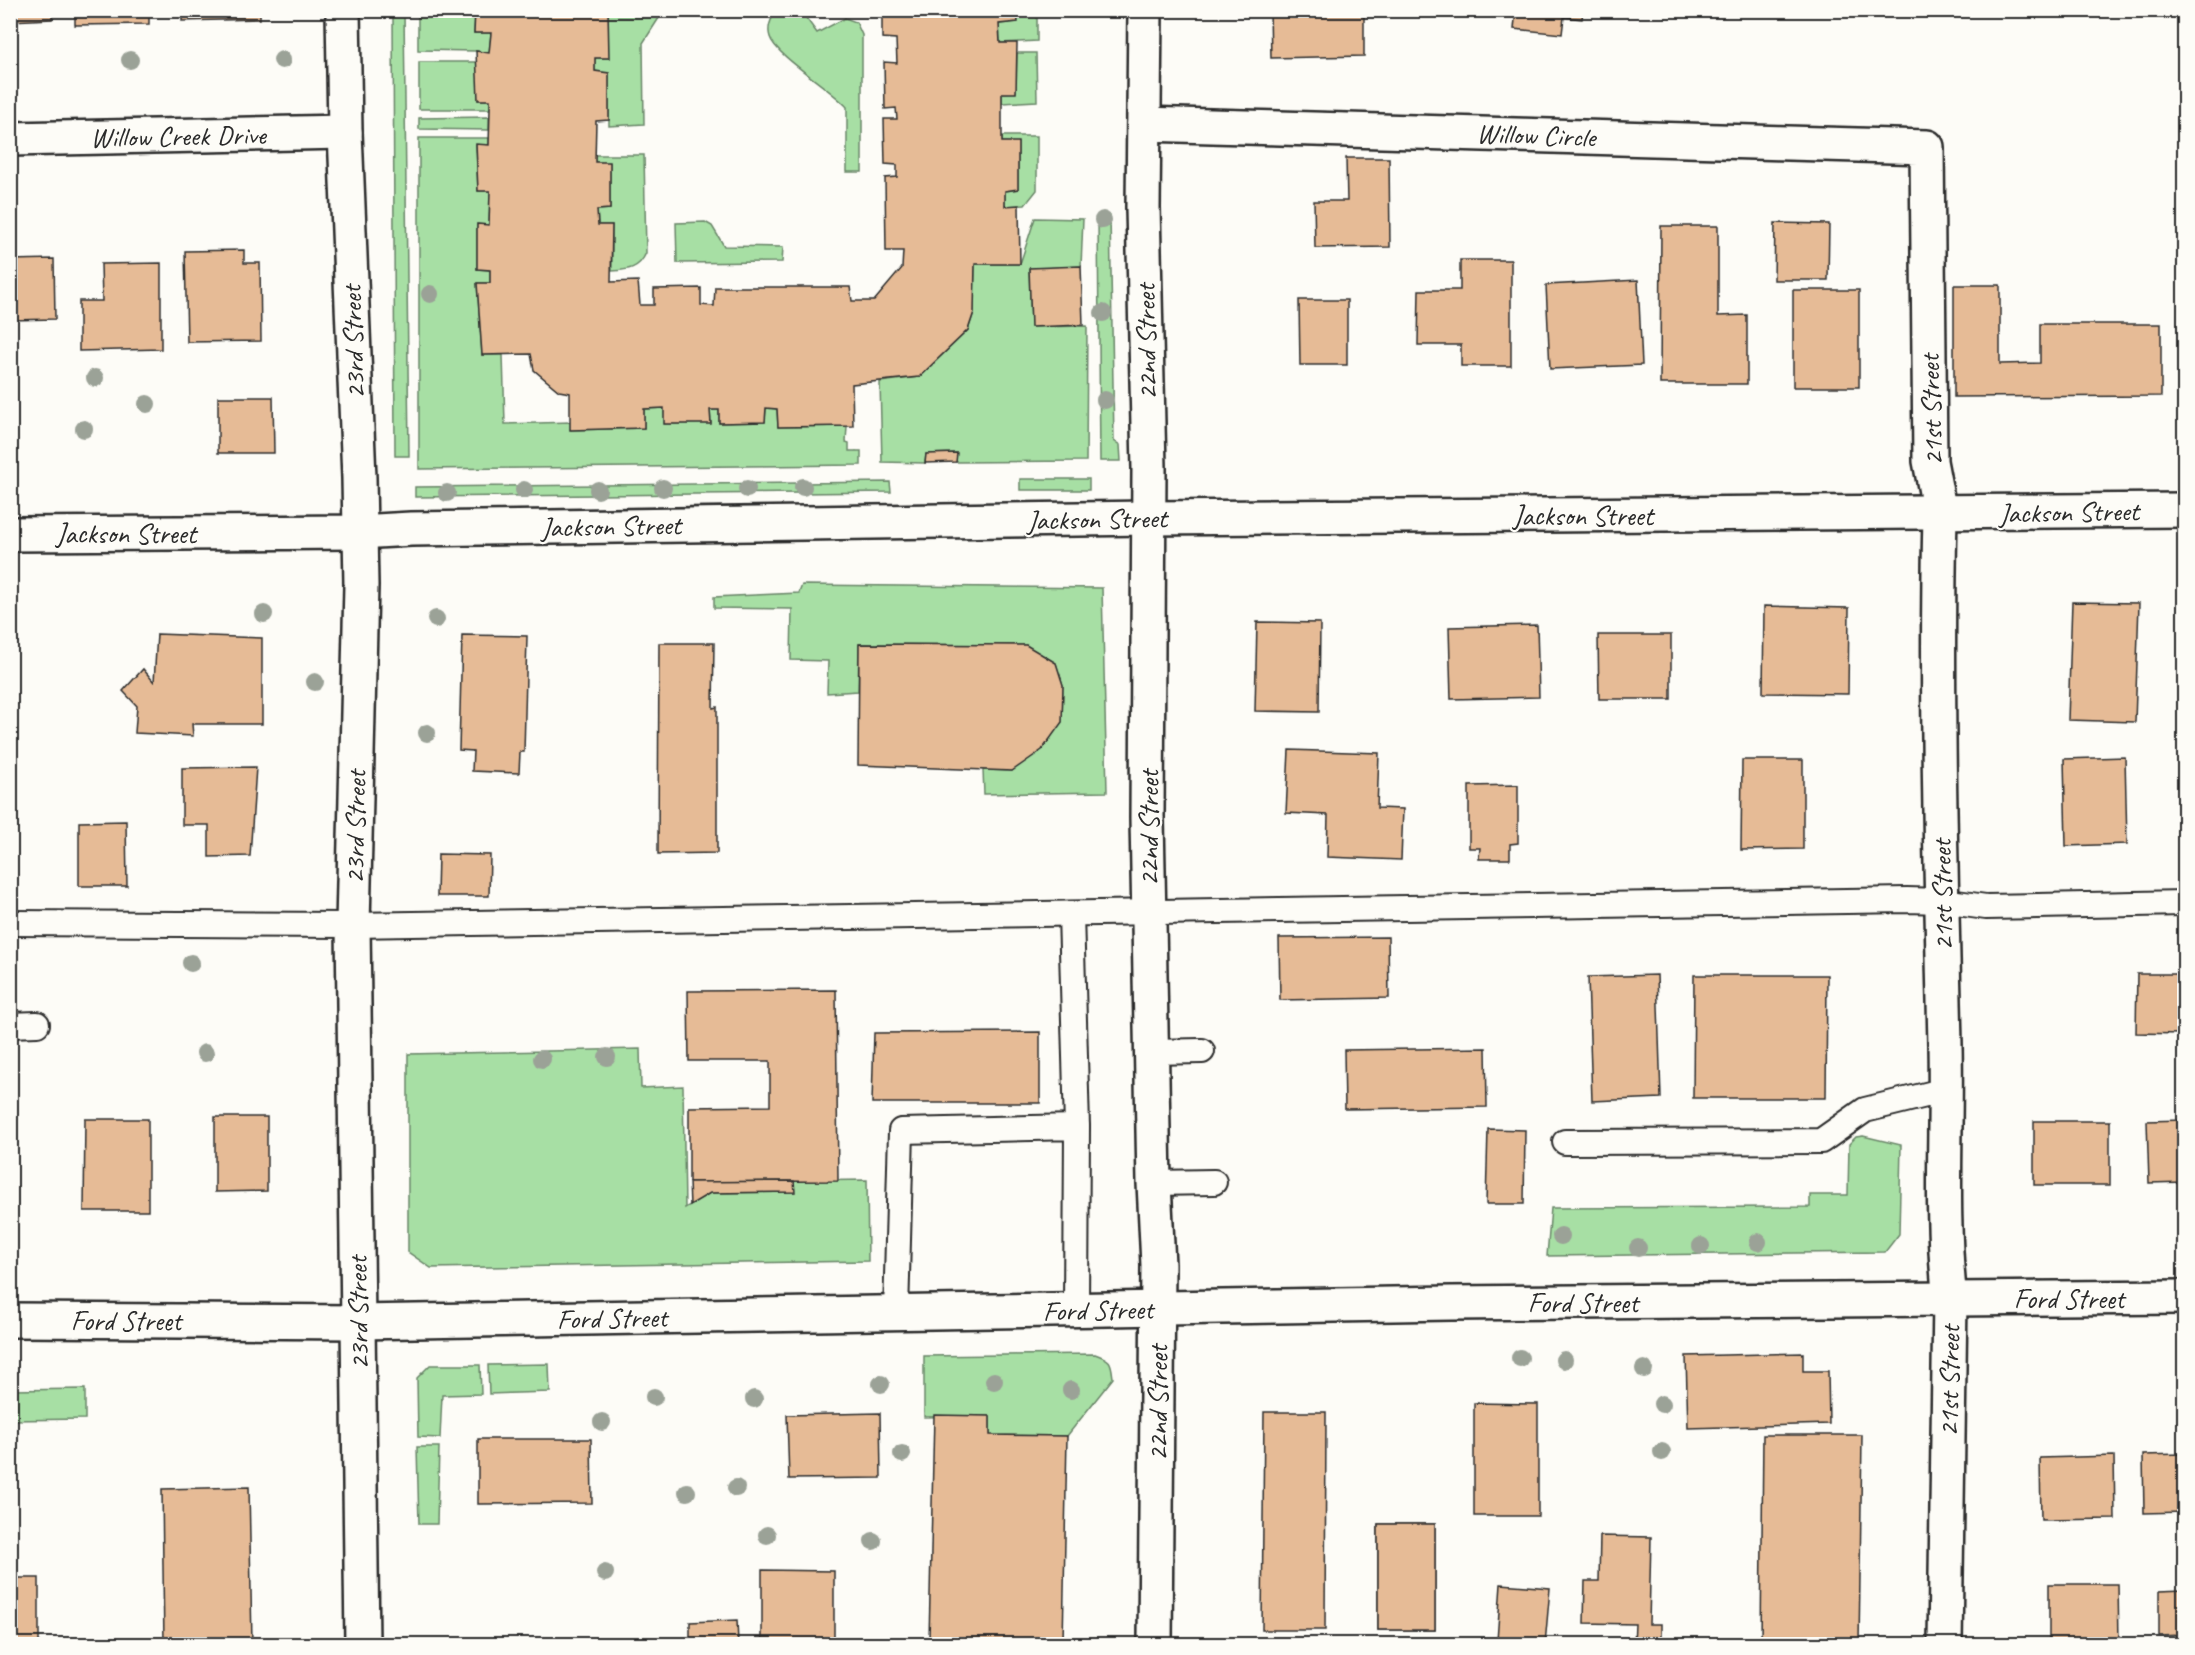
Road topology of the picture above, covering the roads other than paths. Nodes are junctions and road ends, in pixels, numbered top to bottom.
1 (344, 10) edge
2 (1146, 10) edge
3 (1144, 124) junction
4 (345, 132) junction
5 (10, 139) edge
6 (1927, 147) joint
7 (2184, 510) edge
8 (1940, 513) junction
9 (1148, 518) junction
10 (359, 532) junction
11 (10, 534) edge
12 (1942, 901) junction
13 (2184, 903) edge
14 (1149, 913) junction
15 (1071, 914) junction
16 (10, 923) edge
17 (353, 925) junction
18 (37, 1024) dead end
19 (10, 1025) edge
20 (1151, 1052) junction
21 (1202, 1052) dead end
22 (1946, 1090) junction
23 (1077, 1126) junction
24 (1565, 1142) dead end
25 (1215, 1182) dead end
26 (1154, 1183) junction
27 (2184, 1297) edge
28 (1950, 1299) junction
29 (1156, 1310) junction
30 (1076, 1311) junction
31 (896, 1313) junction
32 (10, 1320) edge
33 (358, 1322) junction
34 (362, 1644) edge
35 (1155, 1644) edge
36 (1945, 1644) edge

1 - 4 street, 23rd Street
2 - 3 street, 22nd Street
3 - 6 street, Willow Circle
3 - 9 street, 22nd Street
4 - 5 street, Willow Creek Drive
4 - 10 street, 23rd Street
6 - 8 street, 21st Street
7 - 8 street, Jackson Street
8 - 9 street, Jackson Street
8 - 12 street, 21st Street
9 - 10 street, Jackson Street
9 - 14 street, 22nd Street
10 - 11 street, Jackson Street
10 - 17 street, 23rd Street
12 - 13 lane
12 - 14 lane
12 - 22 street, 21st Street
14 - 15 lane
14 - 20 street, 22nd Street
15 - 17 lane
15 - 23 lane
16 - 17 lane
17 - 33 street, 23rd Street
18 - 19 lane
20 - 21 lane
20 - 26 street, 22nd Street
22 - 24 lane
22 - 28 street, 21st Street
23 - 30 lane
23 - 31 lane
25 - 26 lane
26 - 29 street, 22nd Street
27 - 28 street, Ford Street
28 - 29 street, Ford Street
28 - 36 street, 21st Street
29 - 30 street, Ford Street
29 - 35 street, 22nd Street
30 - 31 street, Ford Street
31 - 33 street, Ford Street
32 - 33 street, Ford Street
33 - 34 street, 23rd Street

